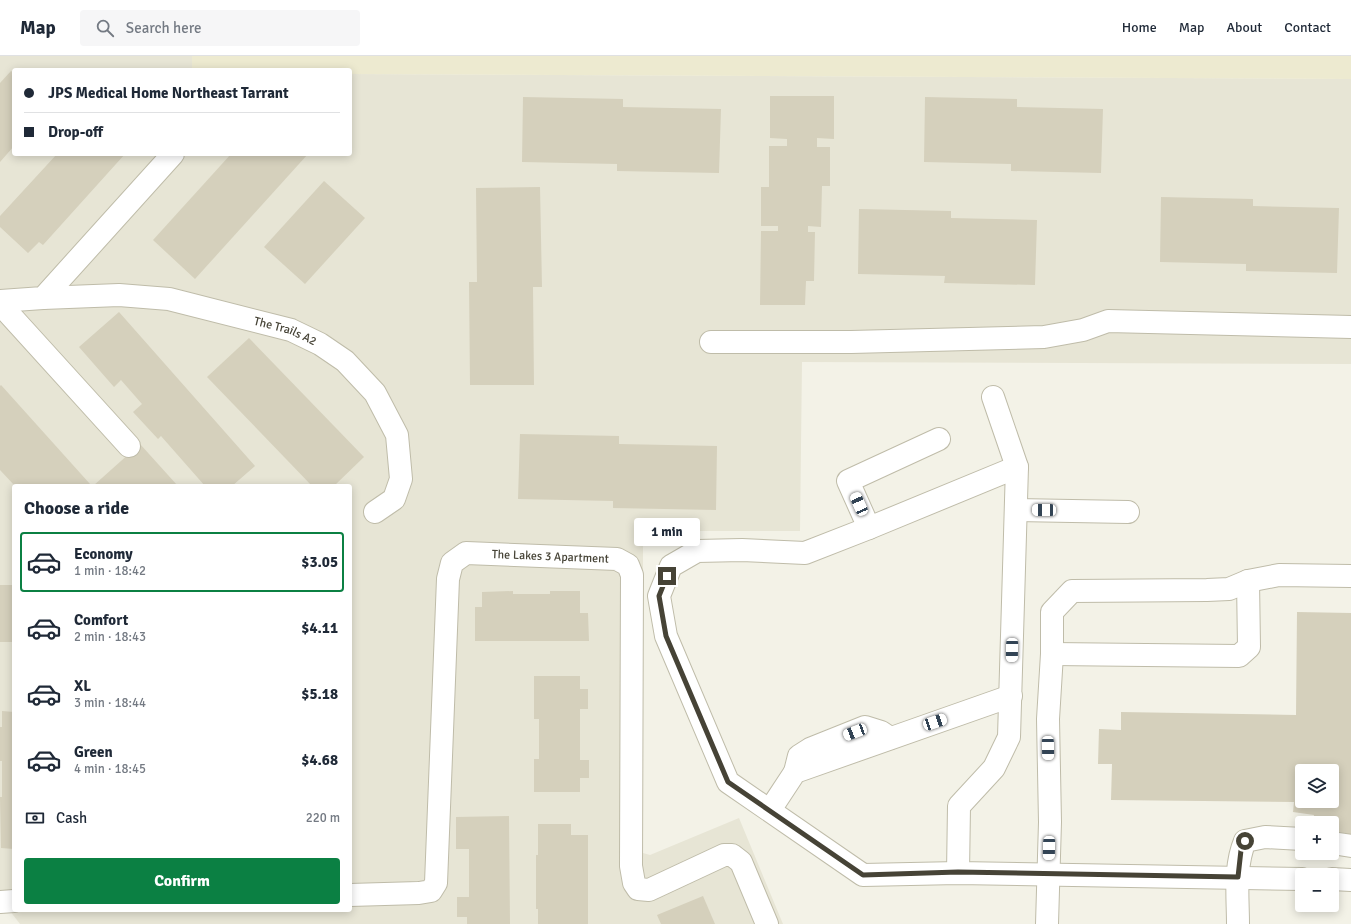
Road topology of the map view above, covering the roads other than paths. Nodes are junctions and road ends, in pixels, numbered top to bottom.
1 (171, 156) edge
2 (43, 298) junction
3 (0, 303) edge
4 (1351, 327) edge
5 (712, 342) dead end
6 (993, 397) dead end
7 (939, 439) dead end
8 (129, 446) dead end
9 (1017, 468) junction
10 (1016, 510) junction
11 (375, 512) dead end
12 (1128, 512) dead end
13 (869, 528) junction
14 (1351, 576) edge
15 (1248, 581) junction
16 (1052, 654) junction
17 (1010, 696) junction
18 (770, 810) junction
19 (1295, 839) edge
20 (1339, 844) edge
21 (1351, 846) edge
22 (958, 872) junction
23 (1049, 873) junction
24 (1238, 877) junction
25 (1295, 879) edge
26 (1339, 879) edge
27 (1351, 880) edge
28 (352, 895) edge
29 (0, 902) edge
30 (12, 902) edge
31 (766, 924) edge
32 (1047, 924) edge
33 (1238, 924) edge

1 - 2 lane
2 - 3 lane, The Trails A2
2 - 11 lane, The Trails A2
3 - 8 lane, The Trails A2
4 - 5 lane
6 - 9 lane
7 - 13 lane
9 - 10 lane
9 - 13 lane
10 - 12 lane
10 - 17 lane
13 - 18 lane
14 - 15 lane
15 - 16 lane
15 - 16 lane
16 - 23 lane
17 - 18 lane
17 - 22 lane
18 - 22 lane
19 - 24 lane
20 - 21 lane
22 - 23 lane
23 - 24 lane
23 - 32 lane
24 - 25 lane
24 - 33 lane
26 - 27 lane
28 - 31 lane, The Lakes 3 Apartment
29 - 30 lane

